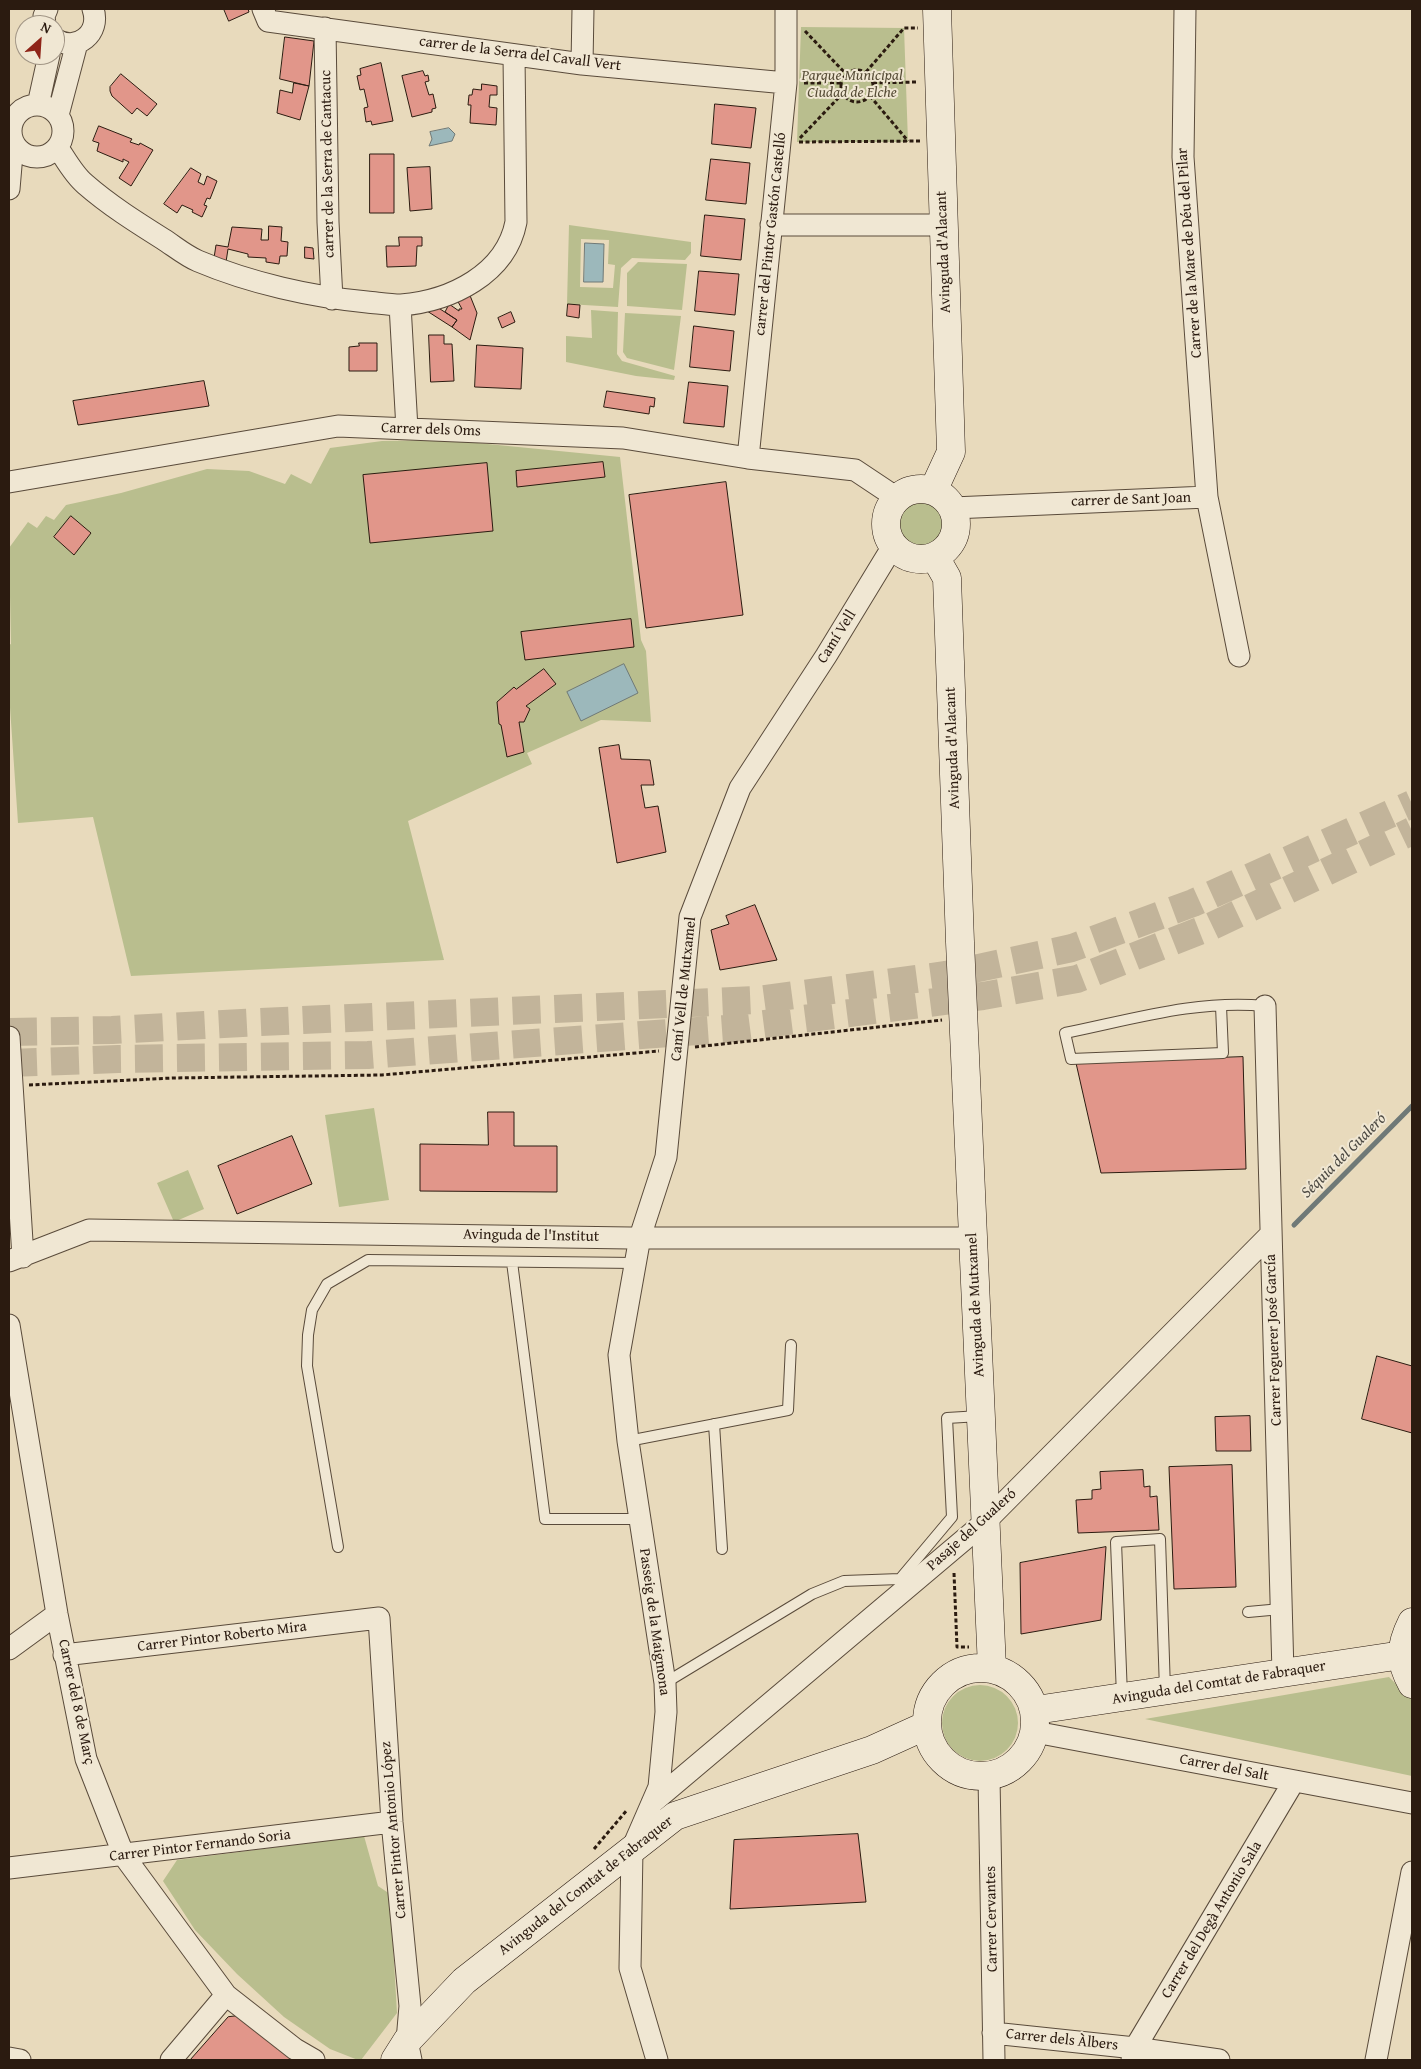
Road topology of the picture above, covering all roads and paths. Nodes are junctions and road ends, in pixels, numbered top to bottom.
1 (95, 9) edge
2 (263, 9) edge
3 (582, 9) edge
4 (786, 9) edge
5 (937, 9) edge
6 (1185, 9) edge
7 (801, 27) dead end
8 (325, 28) junction
9 (904, 28) dead end
10 (65, 43) edge
11 (77, 43) junction
12 (514, 56) junction
13 (582, 64) junction
14 (47, 65) edge
15 (866, 72) junction
16 (846, 74) junction
17 (906, 82) dead end
18 (793, 83) junction
19 (841, 83) junction
20 (873, 83) junction
21 (843, 93) junction
22 (870, 96) junction
23 (38, 105) junction
24 (58, 115) junction
25 (58, 148) junction
26 (11, 155) edge
27 (9, 189) edge
28 (771, 225) junction
29 (943, 225) junction
30 (332, 299) junction
31 (400, 305) junction
32 (407, 428) junction
33 (748, 458) junction
34 (9, 482) edge
35 (1207, 497) junction
36 (897, 498) junction
37 (943, 500) junction
38 (893, 546) junction
39 (935, 557) junction
40 (1239, 656) dead end
41 (779, 727) joint
42 (960, 942) joint
43 (1221, 1006) junction
44 (1265, 1006) joint
45 (963, 1018) junction
46 (9, 1038) edge
47 (677, 1049) junction
48 (12, 1086) junction
49 (1271, 1234) junction
50 (640, 1237) junction
51 (973, 1238) junction
52 (16, 1259) edge
53 (512, 1262) junction
54 (635, 1264) junction
55 (9, 1325) edge
56 (791, 1345) dead end
57 (980, 1416) junction
58 (714, 1424) junction
59 (628, 1441) junction
60 (639, 1519) junction
61 (985, 1522) junction
62 (338, 1548) dead end
63 (722, 1549) dead end
64 (1281, 1609) junction
65 (1248, 1612) dead end
66 (57, 1614) junction
67 (379, 1618) joint
68 (1412, 1622) edge
69 (9, 1649) edge
70 (64, 1655) junction
71 (1402, 1655) junction
72 (992, 1668) junction
73 (1283, 1673) junction
74 (664, 1683) junction
75 (1412, 1684) edge
76 (1165, 1691) junction
77 (1122, 1697) junction
78 (1036, 1721) junction
79 (925, 1726) junction
80 (989, 1777) junction
81 (1294, 1781) junction
82 (1412, 1803) edge
83 (652, 1804) junction
84 (392, 1822) junction
85 (632, 1849) junction
86 (124, 1856) junction
87 (9, 1868) edge
88 (1412, 1872) edge
89 (226, 1995) junction
90 (993, 2033) junction
91 (404, 2054) edge
92 (1134, 2054) edge
93 (9, 2058) edge
94 (20, 2060) edge
95 (171, 2060) edge
96 (314, 2060) edge
97 (657, 2060) edge
98 (994, 2060) edge
99 (1219, 2060) edge
100 (1376, 2060) edge

1 - 11 street
2 - 8 street, carrer de la Serra del Cavall Vert
3 - 13 street
4 - 18 street, carrer del Pintor Gastón Castelló
5 - 29 street, Avinguda d'Alacant
6 - 35 street, Carrer de la Mare de Déu del Pilar
7 - 16 path
8 - 12 street, carrer de la Serra del Cavall Vert
8 - 30 street, carrer de la Serra de Cantacuc
9 - 15 path
10 - 11 street
11 - 24 street
12 - 13 street, carrer de la Serra del Cavall Vert
12 - 31 street
13 - 18 street, carrer de la Serra del Cavall Vert
14 - 23 street
15 - 16 path
15 - 20 path
16 - 19 path
17 - 20 path
18 - 19 path
18 - 28 street, carrer del Pintor Gastón Castelló
19 - 21 path
20 - 22 path
21 - 22 path
21 - 22 path
23 - 24 street
23 - 26 street
24 - 25 street
25 - 26 street
25 - 30 street
26 - 27 street
28 - 29 street
28 - 33 street, carrer del Pintor Gastón Castelló
29 - 37 street, Avinguda d'Alacant
30 - 31 street
31 - 32 street
32 - 33 street, Carrer dels Oms
32 - 34 street, Carrer dels Oms
33 - 36 street, Carrer dels Oms
35 - 37 street, carrer de Sant Joan
35 - 40 street, carrer de Sant Joan
36 - 37 street
36 - 38 street
37 - 39 street
38 - 39 street
38 - 41 street, Camí Vell
39 - 42 street, Avinguda d'Alacant
41 - 47 street, Camí Vell de Mutxamel
42 - 45 street, Avinguda de Mutxamel
43 - 43 lane
43 - 44 lane
44 - 49 street, Carrer Foguerer José García
45 - 47 path
45 - 51 street, Avinguda de Mutxamel
46 - 48 street
47 - 48 path
47 - 50 street, Camí Vell de Mutxamel
48 - 52 street
49 - 61 street, Pasaje del Gualeró
49 - 64 street, Carrer Foguerer José García
50 - 51 street, Avinguda de l'Institut
50 - 52 street, Avinguda de l'Institut
50 - 54 street, Passeig de la Maigmona
51 - 57 street, Avinguda de Mutxamel
53 - 54 lane
53 - 60 lane
53 - 62 lane
54 - 59 street, Passeig de la Maigmona
55 - 66 street, Carrer del 8 de Març
56 - 58 lane
57 - 61 street, Avinguda de Mutxamel
57 - 74 lane
58 - 59 lane
58 - 63 lane
59 - 60 street, Passeig de la Maigmona
60 - 74 street, Passeig de la Maigmona
61 - 72 street, Avinguda de Mutxamel
61 - 83 street, Pasaje del Gualeró
64 - 65 lane
64 - 73 street, Carrer Foguerer José García
66 - 69 street
66 - 70 street, Carrer del 8 de Març
67 - 70 street, Carrer Pintor Roberto Mira
67 - 84 street, Carrer Pintor Antonio López
68 - 71 street
70 - 86 street, Carrer del 8 de Març
71 - 73 street, Avinguda del Comtat de Fabraquer
71 - 75 street
72 - 78 street
72 - 79 street
73 - 76 street, Avinguda del Comtat de Fabraquer
74 - 83 street, Passeig de la Maigmona
76 - 77 street, Avinguda del Comtat de Fabraquer
76 - 77 lane
77 - 78 street, Avinguda del Comtat de Fabraquer
78 - 80 street
78 - 81 street, Carrer del Salt
79 - 80 street
79 - 85 street, Avinguda del Comtat de Fabraquer
80 - 90 street, Carrer Cervantes
81 - 82 street, Carrer del Salt
81 - 92 street, Carrer del Degà Antonio Sala
83 - 85 street, Passeig de la Maigmona
84 - 86 street, Carrer Pintor Fernando Soria
84 - 91 street, Carrer Pintor Antonio López
85 - 91 street, Avinguda del Comtat de Fabraquer
85 - 97 street, Passeig de la Maigmona
86 - 87 street, Carrer Pintor Fernando Soria
86 - 89 street, Carrer del 8 de Març
88 - 100 street
89 - 95 street
89 - 96 street, Carrer del 8 de Març
90 - 92 street, Carrer dels Àlbers
90 - 98 street, Carrer Cervantes
92 - 99 street, Carrer dels Àlbers
93 - 94 street

